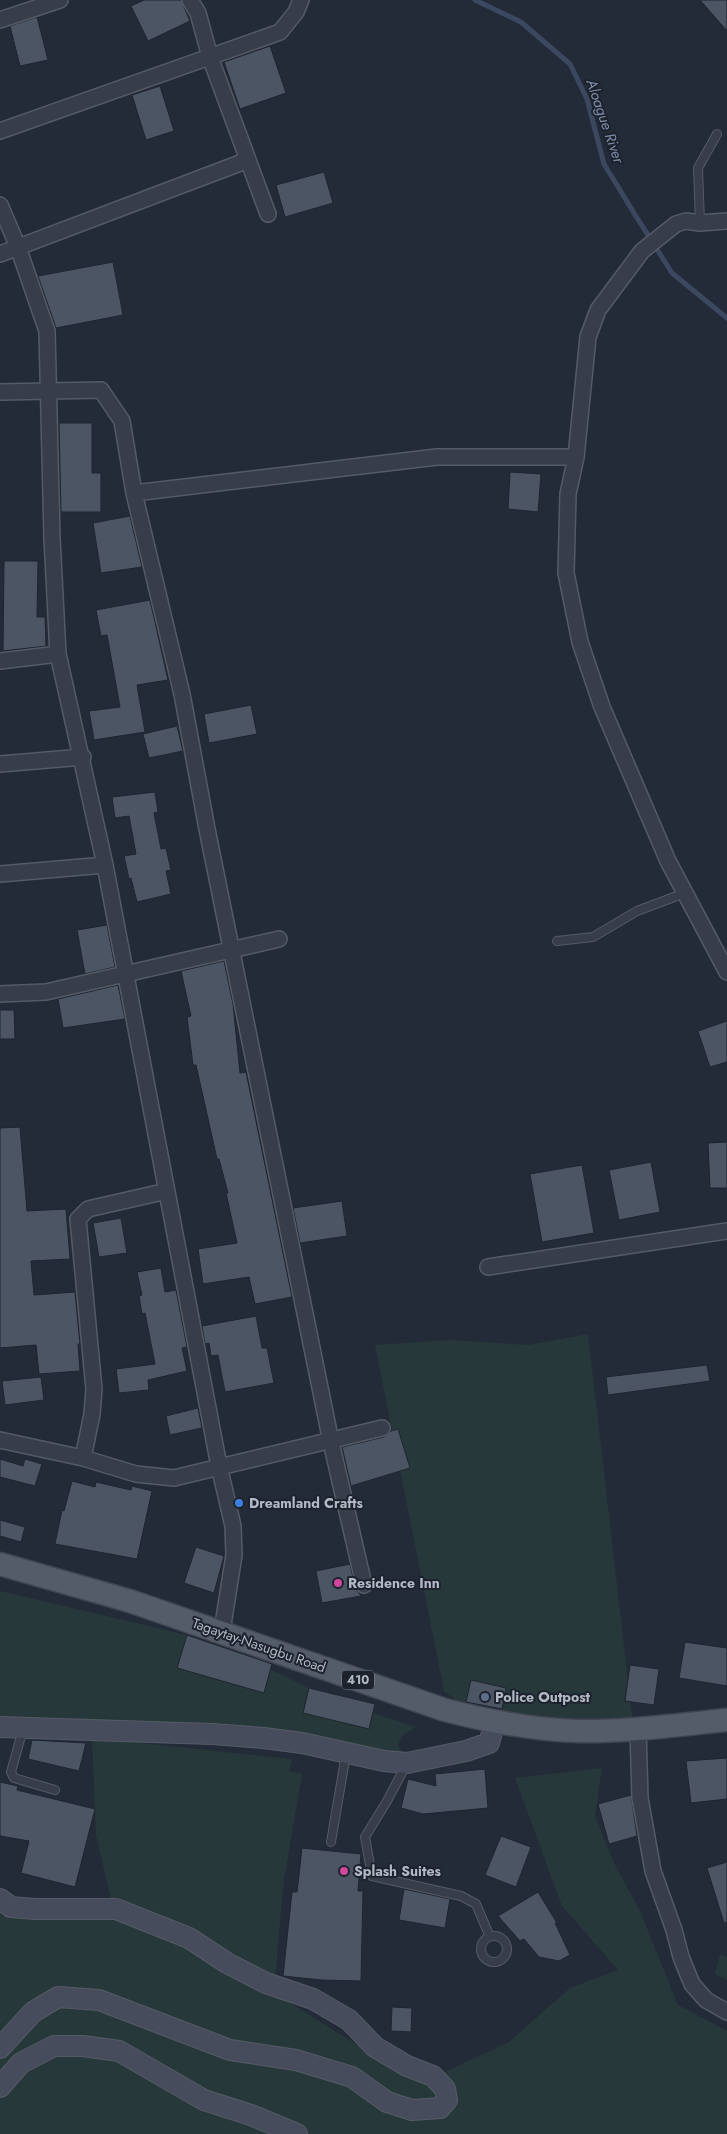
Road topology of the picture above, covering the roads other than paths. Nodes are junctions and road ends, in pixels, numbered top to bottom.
1 (60, 0) edge
2 (190, 0) edge
3 (301, 0) edge
4 (0, 20) edge
5 (210, 57) junction
6 (0, 131) edge
7 (717, 134) dead end
8 (248, 160) junction
9 (0, 205) edge
10 (268, 214) dead end
11 (727, 221) edge
12 (700, 223) junction
13 (18, 247) junction
14 (0, 254) edge
15 (0, 392) edge
16 (49, 392) junction
17 (576, 457) junction
18 (134, 493) junction
19 (58, 654) junction
20 (0, 661) edge
21 (83, 757) junction
22 (0, 764) edge
23 (105, 865) junction
24 (0, 874) edge
25 (685, 893) junction
26 (279, 939) dead end
27 (557, 940) dead end
28 (232, 949) junction
29 (727, 972) edge
30 (126, 974) junction
31 (0, 994) edge
32 (167, 1191) junction
33 (727, 1231) edge
34 (488, 1267) dead end
35 (382, 1428) dead end
36 (0, 1440) edge
37 (331, 1442) junction
38 (83, 1458) junction
39 (219, 1466) junction
40 (0, 1564) edge
41 (364, 1584) dead end
42 (222, 1632) junction
43 (727, 1720) edge
44 (495, 1722) junction
45 (0, 1727) edge
46 (24, 1728) junction
47 (638, 1729) junction
48 (346, 1754) junction
49 (407, 1763) junction
50 (55, 1790) dead end
51 (331, 1842) dead end
52 (0, 1900) edge
53 (490, 1937) dead end
54 (727, 2012) edge
55 (0, 2048) edge
56 (0, 2087) edge
57 (297, 2134) edge

1 - 4 street
2 - 5 street
3 - 5 street
5 - 6 street
5 - 8 street
7 - 12 lane
8 - 10 street
8 - 13 street
9 - 13 street
11 - 12 street
12 - 17 street
13 - 14 street
13 - 16 street
15 - 16 street
16 - 18 street
16 - 19 street
17 - 18 street
17 - 25 street
18 - 28 street
19 - 20 street
19 - 21 street
21 - 22 street
21 - 23 street
23 - 24 street
23 - 30 street
25 - 27 lane
25 - 29 street
26 - 28 street
28 - 30 street
28 - 37 street
30 - 31 street
30 - 32 street
32 - 38 street
32 - 39 street
33 - 34 street
35 - 37 street
36 - 38 street
37 - 39 street
37 - 41 street
38 - 39 street
39 - 42 street
40 - 42 main road, Tagaytay-Nasugbu Road / 410
42 - 44 main road, Tagaytay-Nasugbu Road / 410
43 - 47 main road, Tagaytay-Nasugbu Road / 410
44 - 47 main road, Tagaytay-Nasugbu Road / 410
44 - 49 street
45 - 46 street
46 - 48 street
46 - 50 lane
47 - 54 street
48 - 49 street
48 - 51 lane
49 - 53 lane
52 - 55 street
56 - 57 street

